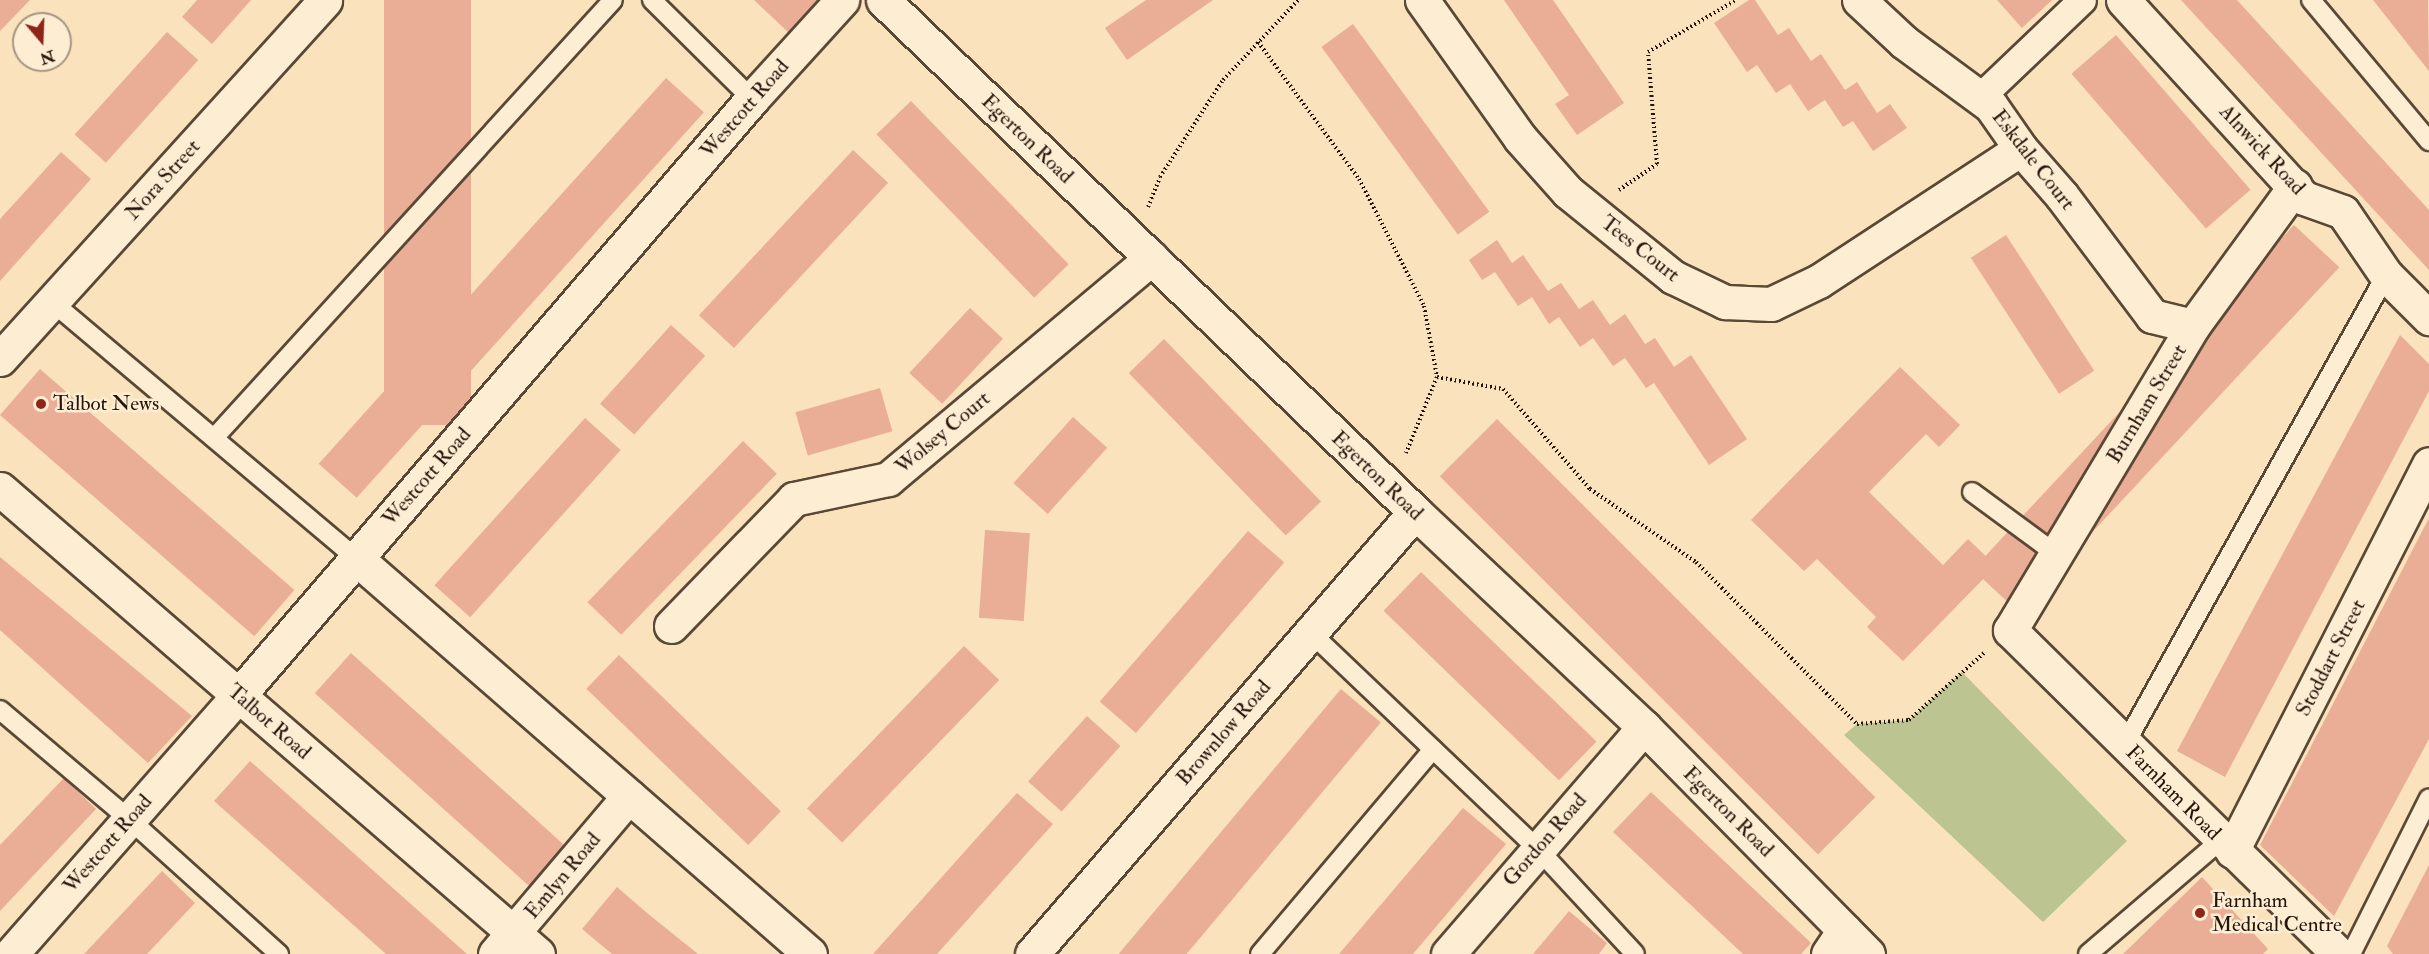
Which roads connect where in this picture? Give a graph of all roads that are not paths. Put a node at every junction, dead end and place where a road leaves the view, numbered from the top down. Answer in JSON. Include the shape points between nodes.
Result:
{"nodes":[{"id":1,"x":325,"y":0,"type":"edge"},
{"id":2,"x":613,"y":0,"type":"edge"},
{"id":3,"x":652,"y":0,"type":"edge"},
{"id":4,"x":842,"y":0,"type":"edge"},
{"id":5,"x":883,"y":0,"type":"edge"},
{"id":6,"x":1422,"y":0,"type":"edge"},
{"id":7,"x":1859,"y":0,"type":"edge"},
{"id":8,"x":2082,"y":0,"type":"edge"},
{"id":9,"x":2123,"y":0,"type":"edge"},
{"id":10,"x":2311,"y":0,"type":"edge"},
{"id":11,"x":1979,"y":98,"type":"junction"},
{"id":12,"x":752,"y":99,"type":"junction"},
{"id":13,"x":2429,"y":141,"type":"edge"},
{"id":14,"x":2021,"y":149,"type":"junction"},
{"id":15,"x":2295,"y":186,"type":"junction"},
{"id":16,"x":1142,"y":249,"type":"junction"},
{"id":17,"x":2386,"y":275,"type":"junction"},
{"id":18,"x":52,"y":303,"type":"junction"},
{"id":19,"x":2429,"y":318,"type":"edge"},
{"id":20,"x":2193,"y":326,"type":"junction"},
{"id":21,"x":0,"y":359,"type":"edge"},
{"id":22,"x":214,"y":438,"type":"junction"},
{"id":23,"x":2429,"y":464,"type":"edge"},
{"id":24,"x":0,"y":489,"type":"edge"},
{"id":25,"x":1972,"y":492,"type":"dead end"},
{"id":26,"x":1415,"y":512,"type":"junction"},
{"id":27,"x":2056,"y":554,"type":"junction"},
{"id":28,"x":357,"y":559,"type":"junction"},
{"id":29,"x":671,"y":626,"type":"dead end"},
{"id":30,"x":2010,"y":630,"type":"joint"},
{"id":31,"x":1311,"y":633,"type":"junction"},
{"id":32,"x":238,"y":696,"type":"junction"},
{"id":33,"x":0,"y":710,"type":"edge"},
{"id":34,"x":1644,"y":727,"type":"junction"},
{"id":35,"x":2125,"y":744,"type":"junction"},
{"id":36,"x":1433,"y":749,"type":"junction"},
{"id":37,"x":629,"y":796,"type":"junction"},
{"id":38,"x":2429,"y":798,"type":"edge"},
{"id":39,"x":129,"y":819,"type":"junction"},
{"id":40,"x":2226,"y":846,"type":"junction"},
{"id":41,"x":1537,"y":848,"type":"junction"},
{"id":42,"x":1836,"y":942,"type":"edge"},
{"id":43,"x":516,"y":947,"type":"edge"},
{"id":44,"x":267,"y":950,"type":"edge"},
{"id":45,"x":11,"y":954,"type":"edge"},
{"id":46,"x":810,"y":954,"type":"edge"},
{"id":47,"x":1032,"y":954,"type":"edge"},
{"id":48,"x":1260,"y":954,"type":"edge"},
{"id":49,"x":1448,"y":954,"type":"edge"},
{"id":50,"x":1635,"y":954,"type":"edge"},
{"id":51,"x":1868,"y":954,"type":"edge"},
{"id":52,"x":2088,"y":954,"type":"edge"},
{"id":53,"x":2338,"y":954,"type":"edge"},
{"id":54,"x":2351,"y":954,"type":"edge"}],
"edges":[{"from":1,"to":18,"type":"street","name":"Nora Street"},
{"from":2,"to":22,"type":"lane"},
{"from":3,"to":12,"type":"lane"},
{"from":4,"to":12,"type":"street","name":"Westcott Road"},
{"from":5,"to":16,"type":"street","name":"Egerton Road"},
{"from":6,"to":14,"type":"street","name":"Tees Court","via":[[1520,138],[1568,192],[1672,277],[1725,302],[1771,304],[1819,281]]},
{"from":7,"to":11,"type":"street","name":"Eskdale Court","via":[[1904,42]]},
{"from":8,"to":11,"type":"street"},
{"from":9,"to":15,"type":"street","name":"Alnwick Road"},
{"from":10,"to":13,"type":"lane"},
{"from":11,"to":14,"type":"street","name":"Eskdale Court","via":[[1991,106]]},
{"from":12,"to":28,"type":"street","name":"Westcott Road"},
{"from":14,"to":20,"type":"street","name":"Eskdale Court","via":[[2062,196],[2152,316]]},
{"from":15,"to":17,"type":"street","name":"Alnwick Road","via":[[2304,198],[2343,212]]},
{"from":15,"to":20,"type":"street","name":"Burnham Street"},
{"from":16,"to":26,"type":"street","name":"Egerton Road"},
{"from":16,"to":29,"type":"street","name":"Wolsey Court","via":[[888,479],[794,499]]},
{"from":17,"to":19,"type":"street","name":"Alnwick Road"},
{"from":17,"to":35,"type":"lane"},
{"from":18,"to":21,"type":"street","name":"Nora Street"},
{"from":18,"to":22,"type":"lane"},
{"from":20,"to":27,"type":"street","name":"Burnham Street"},
{"from":22,"to":28,"type":"lane"},
{"from":23,"to":40,"type":"street","name":"Stoddart Street"},
{"from":24,"to":32,"type":"street","name":"Talbot Road"},
{"from":25,"to":27,"type":"lane"},
{"from":26,"to":31,"type":"street","name":"Brownlow Road"},
{"from":26,"to":34,"type":"street","name":"Egerton Road"},
{"from":27,"to":30,"type":"street","name":"Burnham Street"},
{"from":28,"to":32,"type":"street","name":"Westcott Road"},
{"from":28,"to":37,"type":"street"},
{"from":30,"to":35,"type":"street","name":"Farnham Road"},
{"from":31,"to":36,"type":"lane"},
{"from":31,"to":47,"type":"street","name":"Brownlow Road"},
{"from":32,"to":39,"type":"street","name":"Westcott Road"},
{"from":32,"to":43,"type":"street","name":"Talbot Road"},
{"from":33,"to":39,"type":"lane"},
{"from":34,"to":41,"type":"street","name":"Gordon Road"},
{"from":34,"to":42,"type":"street","name":"Egerton Road"},
{"from":35,"to":40,"type":"street","name":"Farnham Road"},
{"from":36,"to":41,"type":"lane"},
{"from":36,"to":48,"type":"lane"},
{"from":37,"to":43,"type":"street","name":"Emlyn Road"},
{"from":37,"to":46,"type":"street"},
{"from":38,"to":54,"type":"lane"},
{"from":39,"to":44,"type":"lane"},
{"from":39,"to":45,"type":"street","name":"Westcott Road"},
{"from":40,"to":52,"type":"lane"},
{"from":40,"to":53,"type":"street","name":"Farnham Road"},
{"from":41,"to":49,"type":"street","name":"Gordon Road"},
{"from":41,"to":50,"type":"lane"},
{"from":42,"to":51,"type":"street","name":"Egerton Road"}]}
